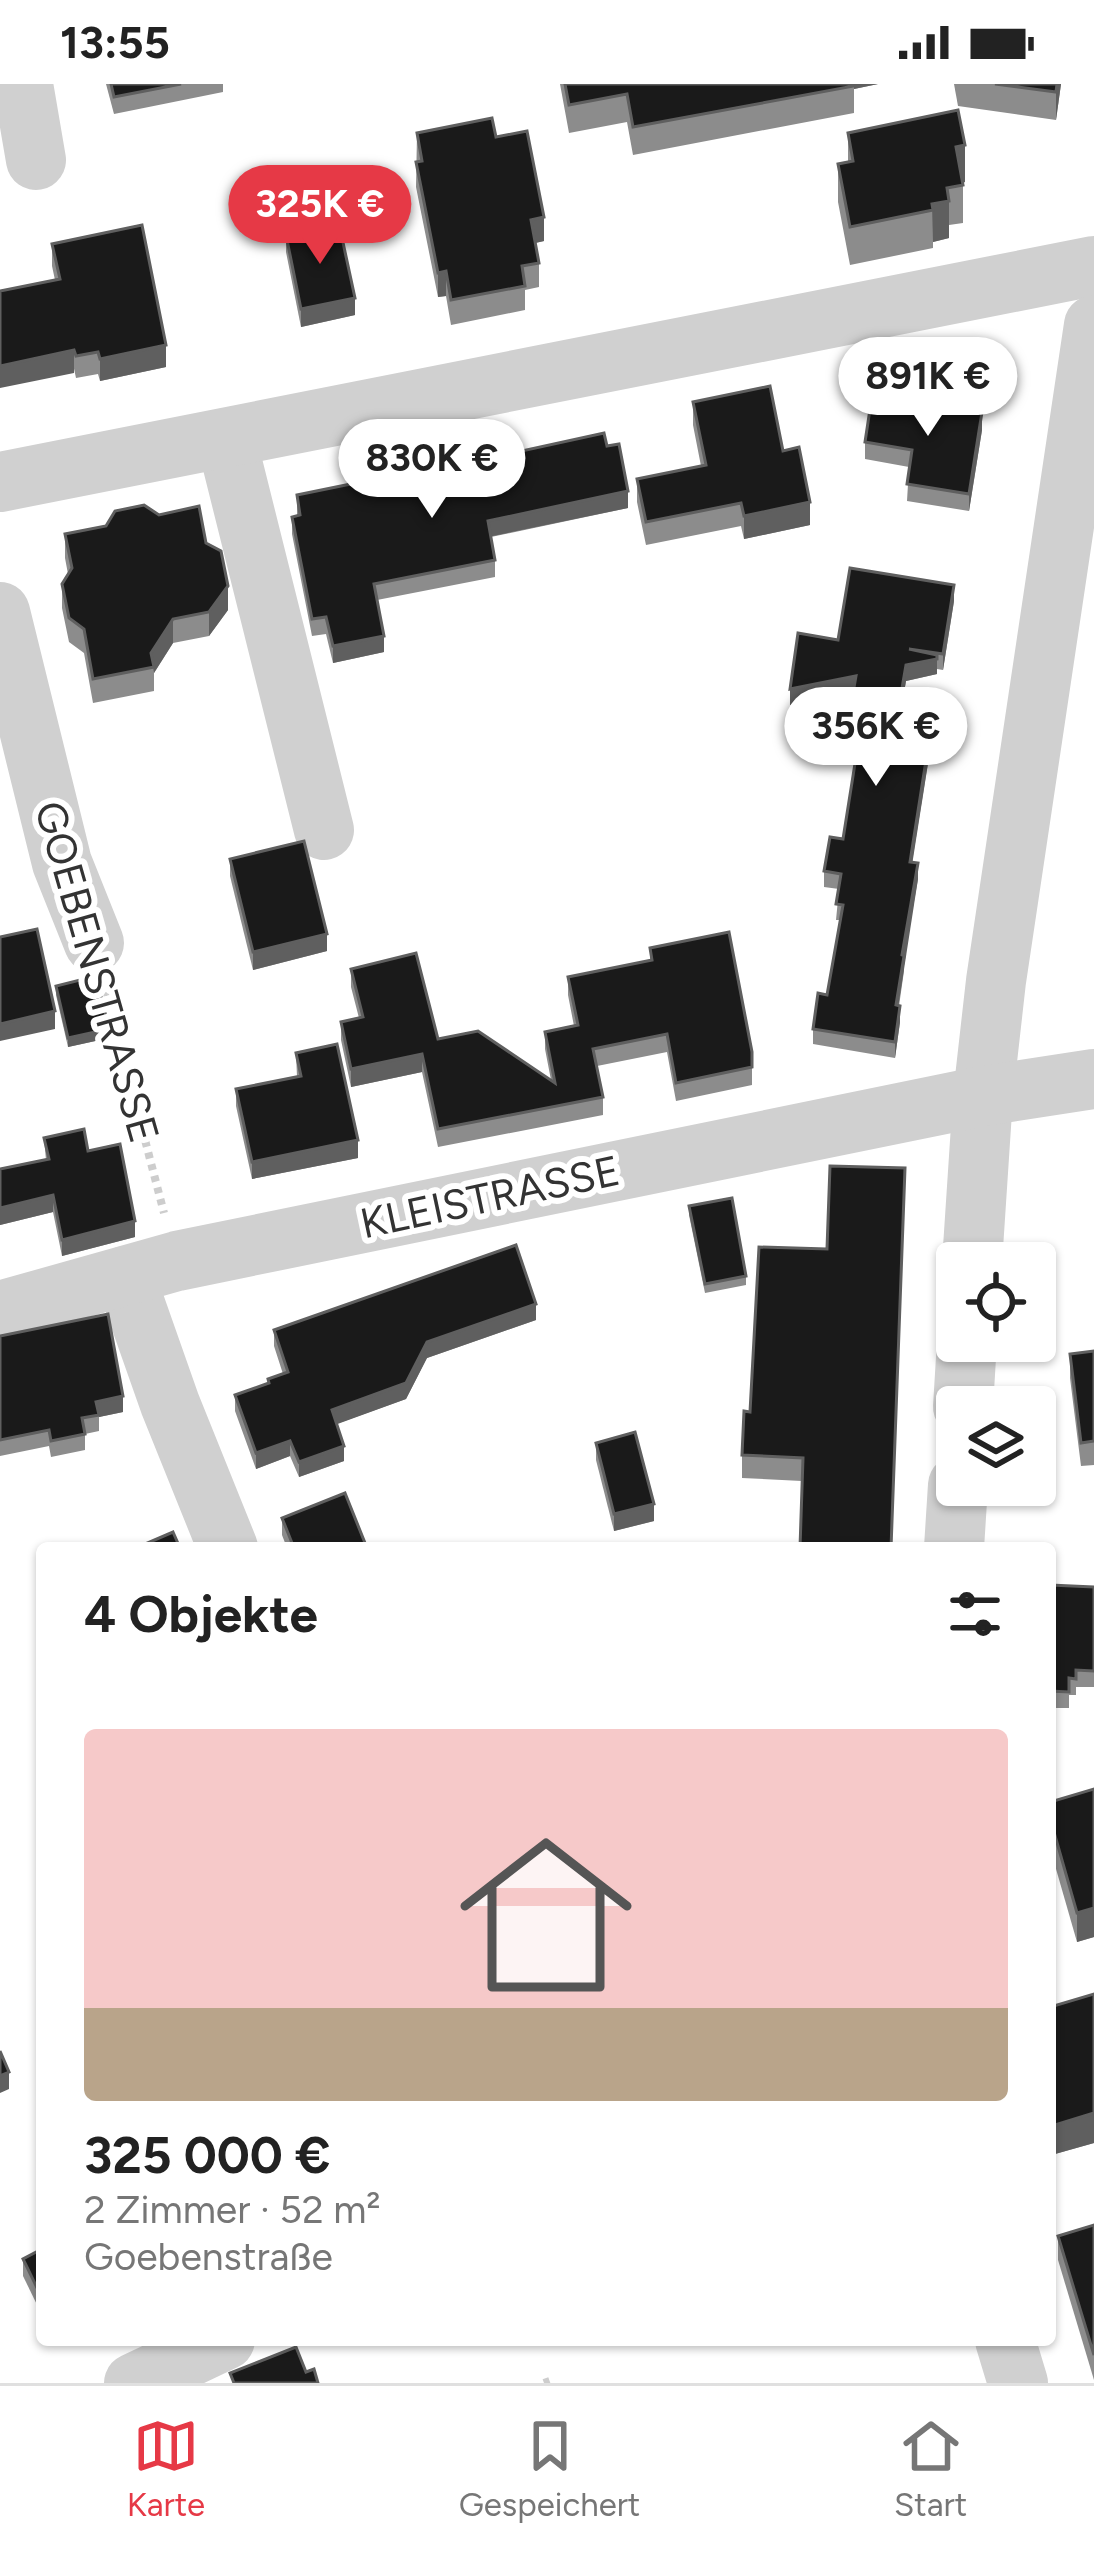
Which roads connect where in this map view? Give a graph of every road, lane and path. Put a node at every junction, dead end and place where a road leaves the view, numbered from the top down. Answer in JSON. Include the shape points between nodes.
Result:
{"nodes":[{"id":1,"x":23,"y":84,"type":"edge"},
{"id":2,"x":36,"y":160,"type":"dead end"},
{"id":3,"x":1094,"y":266,"type":"edge"},
{"id":4,"x":1094,"y":330,"type":"edge"},
{"id":5,"x":226,"y":438,"type":"junction"},
{"id":6,"x":0,"y":482,"type":"edge"},
{"id":7,"x":0,"y":612,"type":"edge"},
{"id":8,"x":324,"y":830,"type":"dead end"},
{"id":9,"x":94,"y":943,"type":"joint"},
{"id":10,"x":1094,"y":1078,"type":"edge"},
{"id":11,"x":983,"y":1096,"type":"junction"},
{"id":12,"x":973,"y":1242,"type":"edge"},
{"id":13,"x":151,"y":1269,"type":"junction"},
{"id":14,"x":0,"y":1311,"type":"edge"},
{"id":15,"x":956,"y":1506,"type":"edge"},
{"id":16,"x":226,"y":1542,"type":"edge"},
{"id":17,"x":953,"y":1542,"type":"edge"},
{"id":18,"x":212,"y":2346,"type":"edge"},
{"id":19,"x":1007,"y":2346,"type":"edge"},
{"id":20,"x":555,"y":2378,"type":"dead end"},
{"id":21,"x":134,"y":2383,"type":"edge"},
{"id":22,"x":544,"y":2383,"type":"edge"},
{"id":23,"x":1018,"y":2383,"type":"edge"}],
"edges":[{"from":1,"to":2,"type":"street"},
{"from":3,"to":5,"type":"street"},
{"from":4,"to":11,"type":"street"},
{"from":5,"to":6,"type":"street"},
{"from":5,"to":8,"type":"street"},
{"from":7,"to":9,"type":"street","name":"GOEBENSTRASSE","via":[[62,863]]},
{"from":9,"to":13,"type":"path","name":"GOEBENSTRASSE"},
{"from":10,"to":11,"type":"street","name":"KLEISTRASSE"},
{"from":11,"to":12,"type":"street"},
{"from":11,"to":13,"type":"street","name":"KLEISTRASSE"},
{"from":13,"to":14,"type":"street","name":"KLEISTRASSE"},
{"from":13,"to":16,"type":"street","via":[[170,1404]]},
{"from":15,"to":17,"type":"street"},
{"from":18,"to":21,"type":"street"},
{"from":19,"to":23,"type":"street"},
{"from":20,"to":22,"type":"path"}]}
